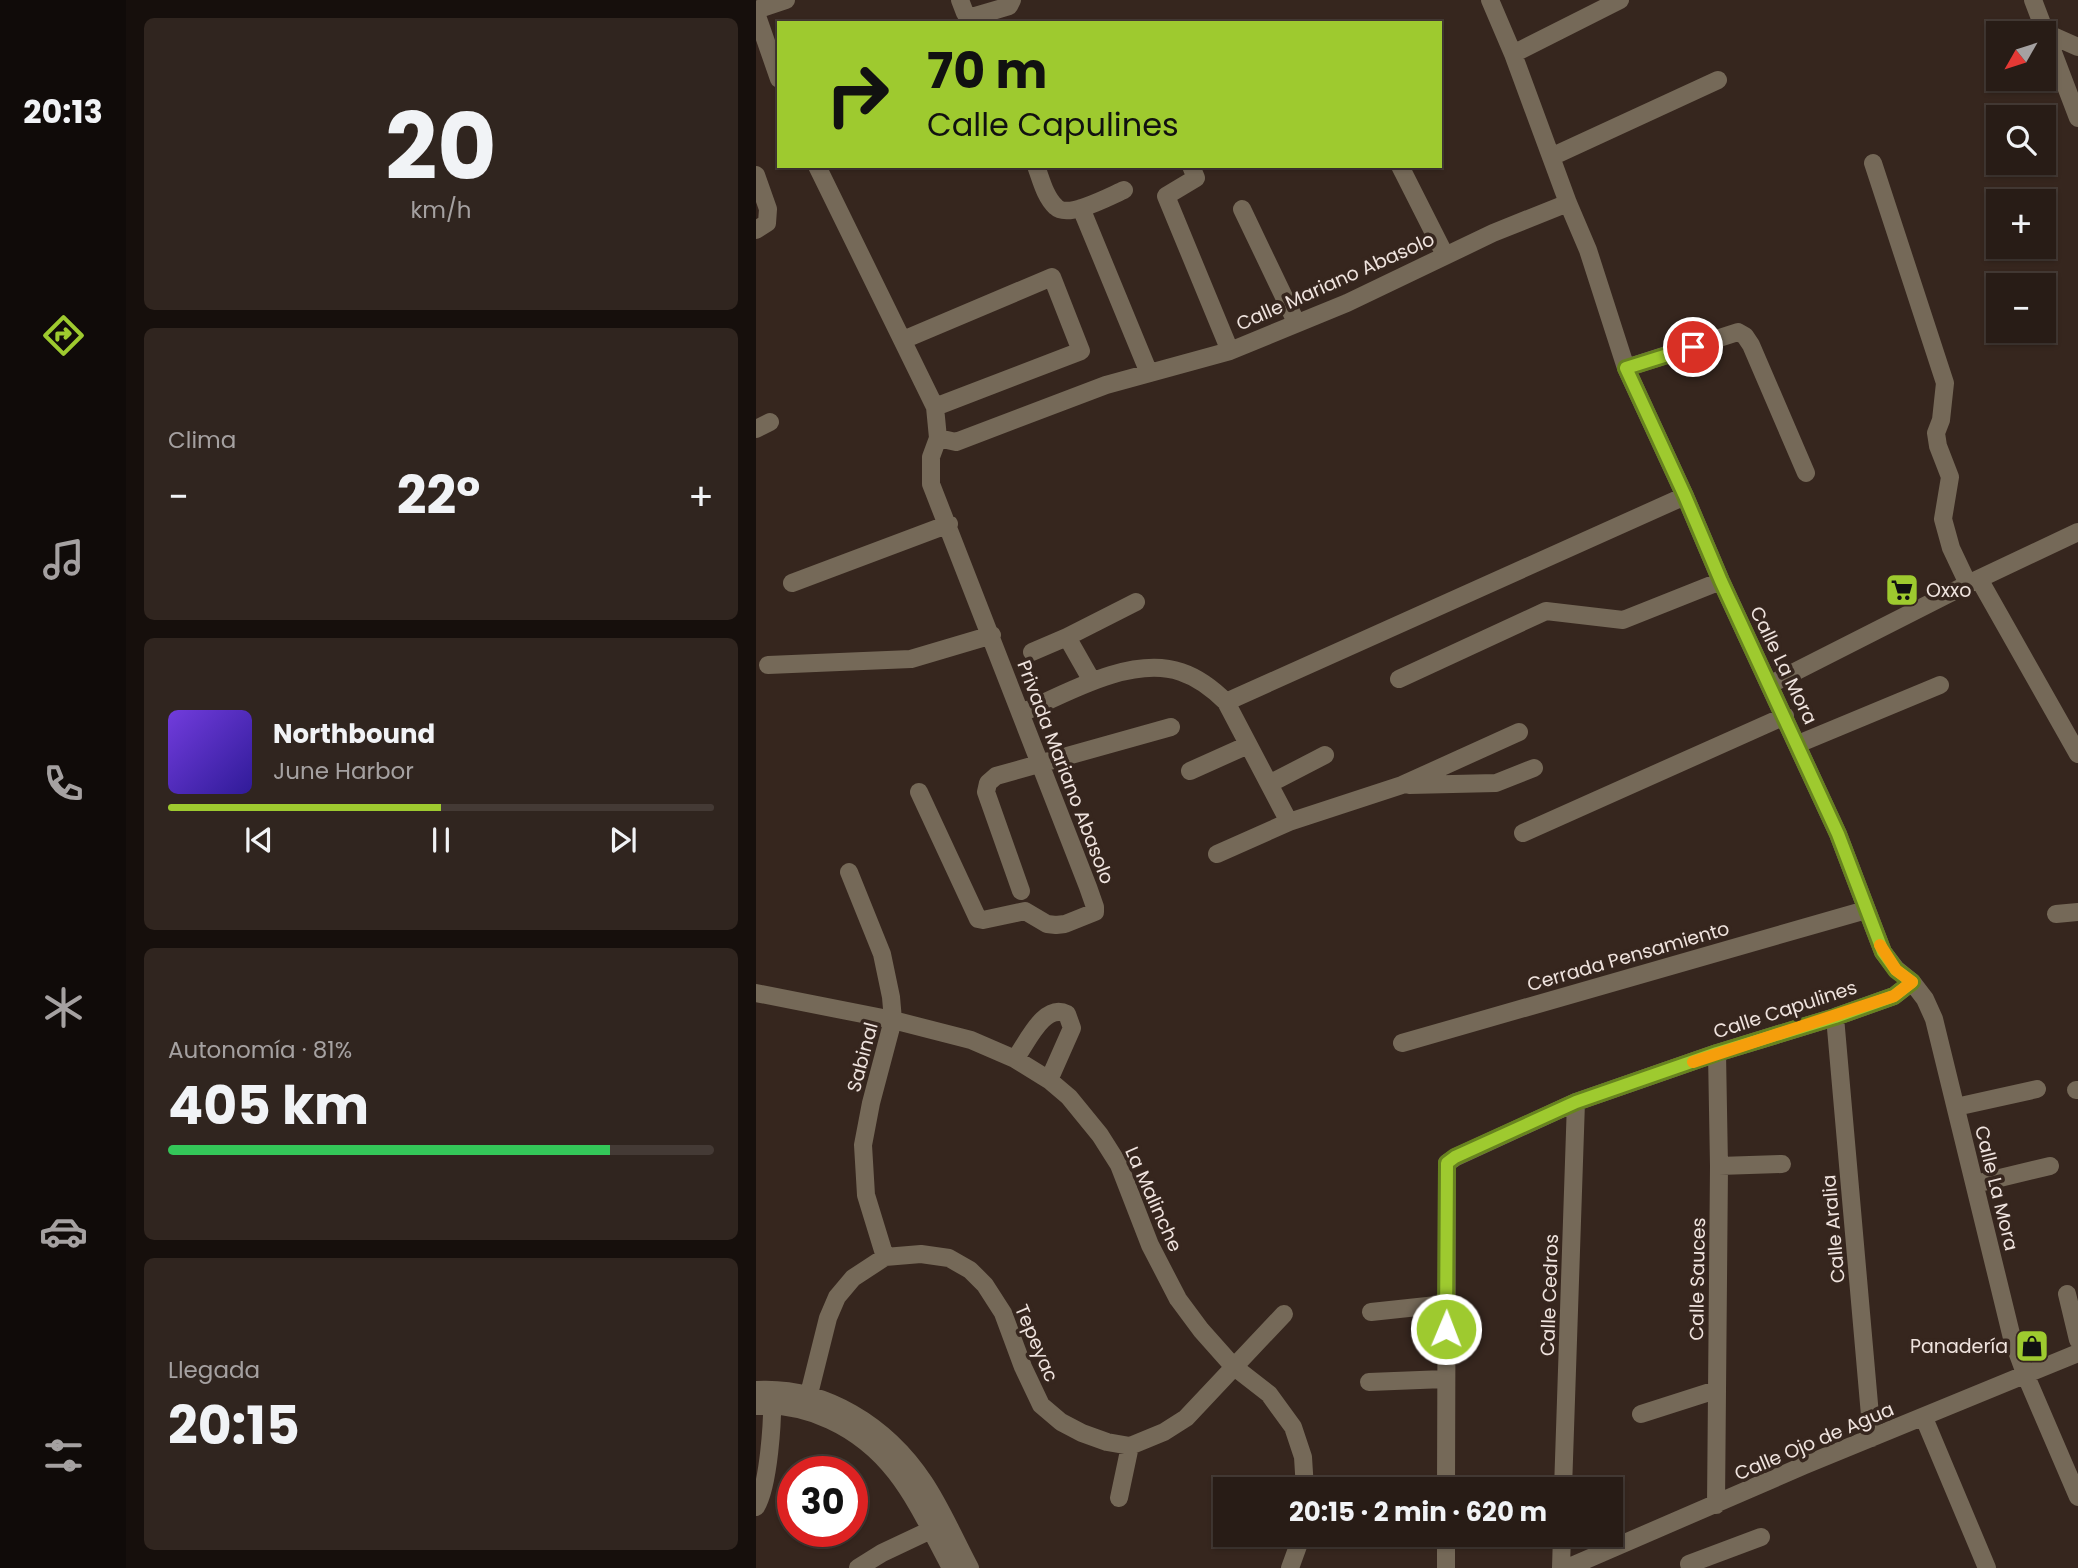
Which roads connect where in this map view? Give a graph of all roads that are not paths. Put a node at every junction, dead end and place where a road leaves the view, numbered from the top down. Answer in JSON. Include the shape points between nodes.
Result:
{"nodes":[{"id":1,"x":786,"y":0,"type":"edge"},
{"id":2,"x":960,"y":0,"type":"edge"},
{"id":3,"x":1012,"y":0,"type":"edge"},
{"id":4,"x":1490,"y":0,"type":"edge"},
{"id":5,"x":1620,"y":0,"type":"edge"},
{"id":6,"x":2033,"y":0,"type":"edge"},
{"id":7,"x":756,"y":11,"type":"edge"},
{"id":8,"x":2040,"y":21,"type":"edge"},
{"id":9,"x":2056,"y":38,"type":"edge"},
{"id":10,"x":2078,"y":47,"type":"edge"},
{"id":11,"x":1514,"y":54,"type":"junction"},
{"id":12,"x":2056,"y":63,"type":"edge"},
{"id":13,"x":777,"y":73,"type":"edge"},
{"id":14,"x":1718,"y":80,"type":"dead end"},
{"id":15,"x":2078,"y":116,"type":"edge"},
{"id":16,"x":1551,"y":158,"type":"junction"},
{"id":17,"x":1872,"y":163,"type":"dead end"},
{"id":18,"x":818,"y":168,"type":"edge"},
{"id":19,"x":1037,"y":168,"type":"edge"},
{"id":20,"x":1192,"y":168,"type":"edge"},
{"id":21,"x":1401,"y":168,"type":"edge"},
{"id":22,"x":756,"y":175,"type":"edge"},
{"id":23,"x":1124,"y":190,"type":"dead end"},
{"id":24,"x":1568,"y":203,"type":"junction"},
{"id":25,"x":1081,"y":208,"type":"junction"},
{"id":26,"x":1242,"y":209,"type":"dead end"},
{"id":27,"x":756,"y":230,"type":"edge"},
{"id":28,"x":1445,"y":255,"type":"junction"},
{"id":29,"x":1296,"y":322,"type":"junction"},
{"id":30,"x":904,"y":340,"type":"junction"},
{"id":31,"x":1230,"y":351,"type":"junction"},
{"id":32,"x":1626,"y":368,"type":"junction"},
{"id":33,"x":1149,"y":373,"type":"junction"},
{"id":34,"x":935,"y":407,"type":"junction"},
{"id":35,"x":947,"y":440,"type":"junction"},
{"id":36,"x":1806,"y":473,"type":"dead end"},
{"id":37,"x":1685,"y":496,"type":"junction"},
{"id":38,"x":949,"y":524,"type":"junction"},
{"id":39,"x":2078,"y":532,"type":"edge"},
{"id":40,"x":1721,"y":581,"type":"junction"},
{"id":41,"x":1974,"y":581,"type":"junction"},
{"id":42,"x":792,"y":583,"type":"dead end"},
{"id":43,"x":1136,"y":602,"type":"dead end"},
{"id":44,"x":992,"y":635,"type":"junction"},
{"id":45,"x":1068,"y":637,"type":"junction"},
{"id":46,"x":1032,"y":652,"type":"dead end"},
{"id":47,"x":768,"y":665,"type":"dead end"},
{"id":48,"x":1399,"y":679,"type":"dead end"},
{"id":49,"x":1092,"y":681,"type":"junction"},
{"id":50,"x":1769,"y":685,"type":"junction"},
{"id":51,"x":1940,"y":685,"type":"dead end"},
{"id":52,"x":1226,"y":702,"type":"junction"},
{"id":53,"x":1021,"y":713,"type":"junction"},
{"id":54,"x":1785,"y":716,"type":"junction"},
{"id":55,"x":1171,"y":727,"type":"dead end"},
{"id":56,"x":1519,"y":732,"type":"dead end"},
{"id":57,"x":1798,"y":744,"type":"junction"},
{"id":58,"x":1248,"y":745,"type":"junction"},
{"id":59,"x":2078,"y":754,"type":"edge"},
{"id":60,"x":1325,"y":755,"type":"dead end"},
{"id":61,"x":1041,"y":762,"type":"junction"},
{"id":62,"x":1534,"y":768,"type":"dead end"},
{"id":63,"x":1190,"y":771,"type":"dead end"},
{"id":64,"x":1269,"y":784,"type":"junction"},
{"id":65,"x":1402,"y":785,"type":"junction"},
{"id":66,"x":919,"y":792,"type":"dead end"},
{"id":67,"x":1289,"y":822,"type":"junction"},
{"id":68,"x":1523,"y":833,"type":"dead end"},
{"id":69,"x":1217,"y":854,"type":"dead end"},
{"id":70,"x":849,"y":872,"type":"dead end"},
{"id":71,"x":1021,"y":891,"type":"dead end"},
{"id":72,"x":1866,"y":910,"type":"junction"},
{"id":73,"x":2078,"y":912,"type":"edge"},
{"id":74,"x":2056,"y":914,"type":"dead end"},
{"id":75,"x":1912,"y":982,"type":"junction"},
{"id":76,"x":756,"y":993,"type":"edge"},
{"id":77,"x":1835,"y":1017,"type":"junction"},
{"id":78,"x":893,"y":1020,"type":"junction"},
{"id":79,"x":1402,"y":1043,"type":"dead end"},
{"id":80,"x":1717,"y":1053,"type":"junction"},
{"id":81,"x":1015,"y":1059,"type":"junction"},
{"id":82,"x":1049,"y":1080,"type":"junction"},
{"id":83,"x":2037,"y":1089,"type":"dead end"},
{"id":84,"x":1576,"y":1102,"type":"junction"},
{"id":85,"x":1956,"y":1107,"type":"junction"},
{"id":86,"x":1782,"y":1164,"type":"dead end"},
{"id":87,"x":1719,"y":1166,"type":"junction"},
{"id":88,"x":2050,"y":1166,"type":"dead end"},
{"id":89,"x":1975,"y":1184,"type":"junction"},
{"id":90,"x":884,"y":1257,"type":"junction"},
{"id":91,"x":2067,"y":1294,"type":"dead end"},
{"id":92,"x":1446,"y":1304,"type":"junction"},
{"id":93,"x":1371,"y":1312,"type":"dead end"},
{"id":94,"x":1284,"y":1314,"type":"dead end"},
{"id":95,"x":2078,"y":1339,"type":"edge"},
{"id":96,"x":2078,"y":1353,"type":"edge"},
{"id":97,"x":1233,"y":1366,"type":"junction"},
{"id":98,"x":2025,"y":1376,"type":"junction"},
{"id":99,"x":1445,"y":1379,"type":"junction"},
{"id":100,"x":1369,"y":1382,"type":"dead end"},
{"id":101,"x":1716,"y":1390,"type":"junction"},
{"id":102,"x":764,"y":1398,"type":"edge"},
{"id":103,"x":807,"y":1402,"type":"junction"},
{"id":104,"x":1642,"y":1414,"type":"dead end"},
{"id":105,"x":1924,"y":1418,"type":"junction"},
{"id":106,"x":1872,"y":1438,"type":"junction"},
{"id":107,"x":1130,"y":1446,"type":"junction"},
{"id":108,"x":1305,"y":1477,"type":"edge"},
{"id":109,"x":1446,"y":1477,"type":"edge"},
{"id":110,"x":1563,"y":1477,"type":"edge"},
{"id":111,"x":2078,"y":1497,"type":"edge"},
{"id":112,"x":1119,"y":1498,"type":"dead end"},
{"id":113,"x":1716,"y":1505,"type":"junction"},
{"id":114,"x":756,"y":1507,"type":"edge"},
{"id":115,"x":938,"y":1526,"type":"junction"},
{"id":116,"x":1761,"y":1538,"type":"dead end"},
{"id":117,"x":1298,"y":1547,"type":"edge"},
{"id":118,"x":1446,"y":1547,"type":"edge"},
{"id":119,"x":1562,"y":1547,"type":"edge"},
{"id":120,"x":1724,"y":1560,"type":"edge"},
{"id":121,"x":1689,"y":1563,"type":"dead end"},
{"id":122,"x":858,"y":1568,"type":"edge"},
{"id":123,"x":951,"y":1568,"type":"edge"},
{"id":124,"x":970,"y":1568,"type":"edge"},
{"id":125,"x":1290,"y":1568,"type":"edge"},
{"id":126,"x":1446,"y":1568,"type":"edge"},
{"id":127,"x":1561,"y":1568,"type":"edge"},
{"id":128,"x":1567,"y":1568,"type":"edge"},
{"id":129,"x":1987,"y":1568,"type":"edge"}],
"edges":[{"from":1,"to":7,"type":"street"},
{"from":2,"to":3,"type":"street","via":[[972,17],[1009,6]]},
{"from":4,"to":11,"type":"street","name":"Calle La Mora"},
{"from":5,"to":11,"type":"street"},
{"from":6,"to":8,"type":"street"},
{"from":7,"to":13,"type":"street"},
{"from":9,"to":10,"type":"street"},
{"from":11,"to":16,"type":"street","name":"Calle La Mora"},
{"from":12,"to":15,"type":"street"},
{"from":14,"to":16,"type":"street"},
{"from":16,"to":24,"type":"street","name":"Calle La Mora"},
{"from":17,"to":41,"type":"street","via":[[1945,383],[1936,433],[1950,477],[1943,519],[1951,548]]},
{"from":18,"to":30,"type":"street","name":"Privada Mariano Abasolo"},
{"from":19,"to":25,"type":"street","via":[[1056,208]]},
{"from":20,"to":31,"type":"street","via":[[1196,178],[1166,196]]},
{"from":21,"to":28,"type":"street"},
{"from":22,"to":27,"type":"street","via":[[768,209],[767,223]]},
{"from":23,"to":25,"type":"street"},
{"from":24,"to":28,"type":"street","name":"Calle Mariano Abasolo"},
{"from":24,"to":32,"type":"street","name":"Calle La Mora"},
{"from":25,"to":33,"type":"street"},
{"from":26,"to":29,"type":"street"},
{"from":28,"to":29,"type":"street","name":"Calle Mariano Abasolo","via":[[1347,303]]},
{"from":29,"to":31,"type":"street","name":"Calle Mariano Abasolo"},
{"from":30,"to":34,"type":"street","name":"Privada Mariano Abasolo"},
{"from":30,"to":34,"type":"street","via":[[1052,276],[1081,351]]},
{"from":31,"to":33,"type":"street","name":"Calle Mariano Abasolo"},
{"from":32,"to":36,"type":"street","via":[[1738,332],[1745,336]]},
{"from":32,"to":37,"type":"street","name":"Calle La Mora"},
{"from":33,"to":35,"type":"street","name":"Calle Mariano Abasolo"},
{"from":34,"to":35,"type":"street","name":"Privada Mariano Abasolo"},
{"from":35,"to":38,"type":"street","name":"Privada Mariano Abasolo","via":[[931,457],[931,484]]},
{"from":37,"to":40,"type":"street","name":"Calle La Mora"},
{"from":37,"to":52,"type":"street"},
{"from":38,"to":42,"type":"street"},
{"from":38,"to":44,"type":"street","name":"Privada Mariano Abasolo"},
{"from":39,"to":41,"type":"street"},
{"from":40,"to":48,"type":"street","via":[[1623,620],[1546,611]]},
{"from":40,"to":50,"type":"street","name":"Calle La Mora"},
{"from":41,"to":50,"type":"street"},
{"from":41,"to":59,"type":"street"},
{"from":43,"to":45,"type":"street"},
{"from":44,"to":47,"type":"street","via":[[911,659]]},
{"from":44,"to":53,"type":"street","name":"Privada Mariano Abasolo"},
{"from":45,"to":46,"type":"street"},
{"from":45,"to":49,"type":"street"},
{"from":49,"to":52,"type":"street","via":[[1147,667],[1181,671],[1209,685]]},
{"from":49,"to":53,"type":"street"},
{"from":50,"to":54,"type":"street","name":"Calle La Mora"},
{"from":51,"to":57,"type":"street"},
{"from":52,"to":58,"type":"street"},
{"from":53,"to":61,"type":"street","name":"Privada Mariano Abasolo"},
{"from":54,"to":57,"type":"street","name":"Calle La Mora"},
{"from":54,"to":68,"type":"street"},
{"from":55,"to":61,"type":"street"},
{"from":56,"to":65,"type":"street"},
{"from":57,"to":72,"type":"street","name":"Calle La Mora"},
{"from":58,"to":63,"type":"street"},
{"from":58,"to":64,"type":"street"},
{"from":60,"to":64,"type":"street"},
{"from":61,"to":66,"type":"street","name":"Privada Mariano Abasolo","via":[[1096,907],[1095,912],[1065,925],[1047,924],[1024,911],[978,919]]},
{"from":61,"to":71,"type":"street","via":[[996,776],[986,792]]},
{"from":62,"to":65,"type":"street","via":[[1496,783]]},
{"from":64,"to":67,"type":"street"},
{"from":65,"to":67,"type":"street"},
{"from":67,"to":69,"type":"street"},
{"from":70,"to":78,"type":"street","name":"Sabinal","via":[[882,954]]},
{"from":72,"to":75,"type":"street","name":"Calle La Mora","via":[[1883,952]]},
{"from":72,"to":79,"type":"street","name":"Cerrada Pensamiento"},
{"from":73,"to":74,"type":"street"},
{"from":75,"to":77,"type":"street","name":"Calle Capulines","via":[[1894,996]]},
{"from":75,"to":85,"type":"street","name":"Calle La Mora","via":[[1934,1019]]},
{"from":76,"to":78,"type":"street","name":"La Malinche"},
{"from":77,"to":80,"type":"street","name":"Calle Capulines"},
{"from":77,"to":106,"type":"street","name":"Calle Aralia"},
{"from":78,"to":81,"type":"street","name":"La Malinche","via":[[971,1041]]},
{"from":78,"to":90,"type":"street","name":"Sabinal","via":[[863,1145],[866,1195]]},
{"from":80,"to":84,"type":"street","name":"Calle Capulines"},
{"from":80,"to":87,"type":"street","name":"Calle Sauces"},
{"from":81,"to":82,"type":"street","name":"La Malinche"},
{"from":81,"to":82,"type":"street","via":[[1047,1015],[1067,1014],[1072,1028]]},
{"from":82,"to":97,"type":"street","name":"La Malinche","via":[[1100,1135],[1119,1165],[1150,1245],[1178,1299]]},
{"from":83,"to":85,"type":"street"},
{"from":84,"to":92,"type":"street","name":"Calle Capulines","via":[[1447,1163]]},
{"from":84,"to":110,"type":"street","name":"Calle Cedros"},
{"from":85,"to":89,"type":"street","name":"Calle La Mora"},
{"from":86,"to":87,"type":"street"},
{"from":87,"to":101,"type":"street","name":"Calle Sauces"},
{"from":88,"to":89,"type":"street"},
{"from":89,"to":98,"type":"street","name":"Calle La Mora"},
{"from":90,"to":103,"type":"street","name":"Tepeyac","via":[[853,1278],[837,1297]]},
{"from":90,"to":107,"type":"street","name":"Tepeyac","via":[[921,1254],[949,1258],[970,1270],[1003,1313],[1041,1405],[1082,1433]]},
{"from":91,"to":95,"type":"street"},
{"from":92,"to":93,"type":"street"},
{"from":92,"to":99,"type":"street"},
{"from":94,"to":97,"type":"street"},
{"from":96,"to":98,"type":"street","name":"Calle Ojo de Agua"},
{"from":97,"to":107,"type":"street","via":[[1186,1418]]},
{"from":97,"to":108,"type":"street","name":"La Malinche","via":[[1269,1394],[1293,1427]]},
{"from":98,"to":105,"type":"street","name":"Calle Ojo de Agua"},
{"from":98,"to":111,"type":"street","name":"Calle La Mora"},
{"from":99,"to":100,"type":"street"},
{"from":99,"to":109,"type":"street"},
{"from":101,"to":104,"type":"street"},
{"from":101,"to":113,"type":"street","name":"Calle Sauces"},
{"from":102,"to":103,"type":"street"},
{"from":102,"to":114,"type":"street","via":[[766,1469]]},
{"from":103,"to":115,"type":"street","via":[[850,1411],[887,1437],[925,1483]]},
{"from":105,"to":106,"type":"street","name":"Calle Ojo de Agua"},
{"from":105,"to":129,"type":"street"},
{"from":106,"to":113,"type":"street","name":"Calle Ojo de Agua"},
{"from":107,"to":112,"type":"street"},
{"from":113,"to":128,"type":"street","name":"Calle Ojo de Agua"},
{"from":115,"to":122,"type":"street"},
{"from":115,"to":123,"type":"street"},
{"from":115,"to":124,"type":"street"},
{"from":116,"to":120,"type":"street"},
{"from":117,"to":125,"type":"street"},
{"from":118,"to":126,"type":"street"},
{"from":119,"to":127,"type":"street"},
{"from":120,"to":121,"type":"street"}]}
